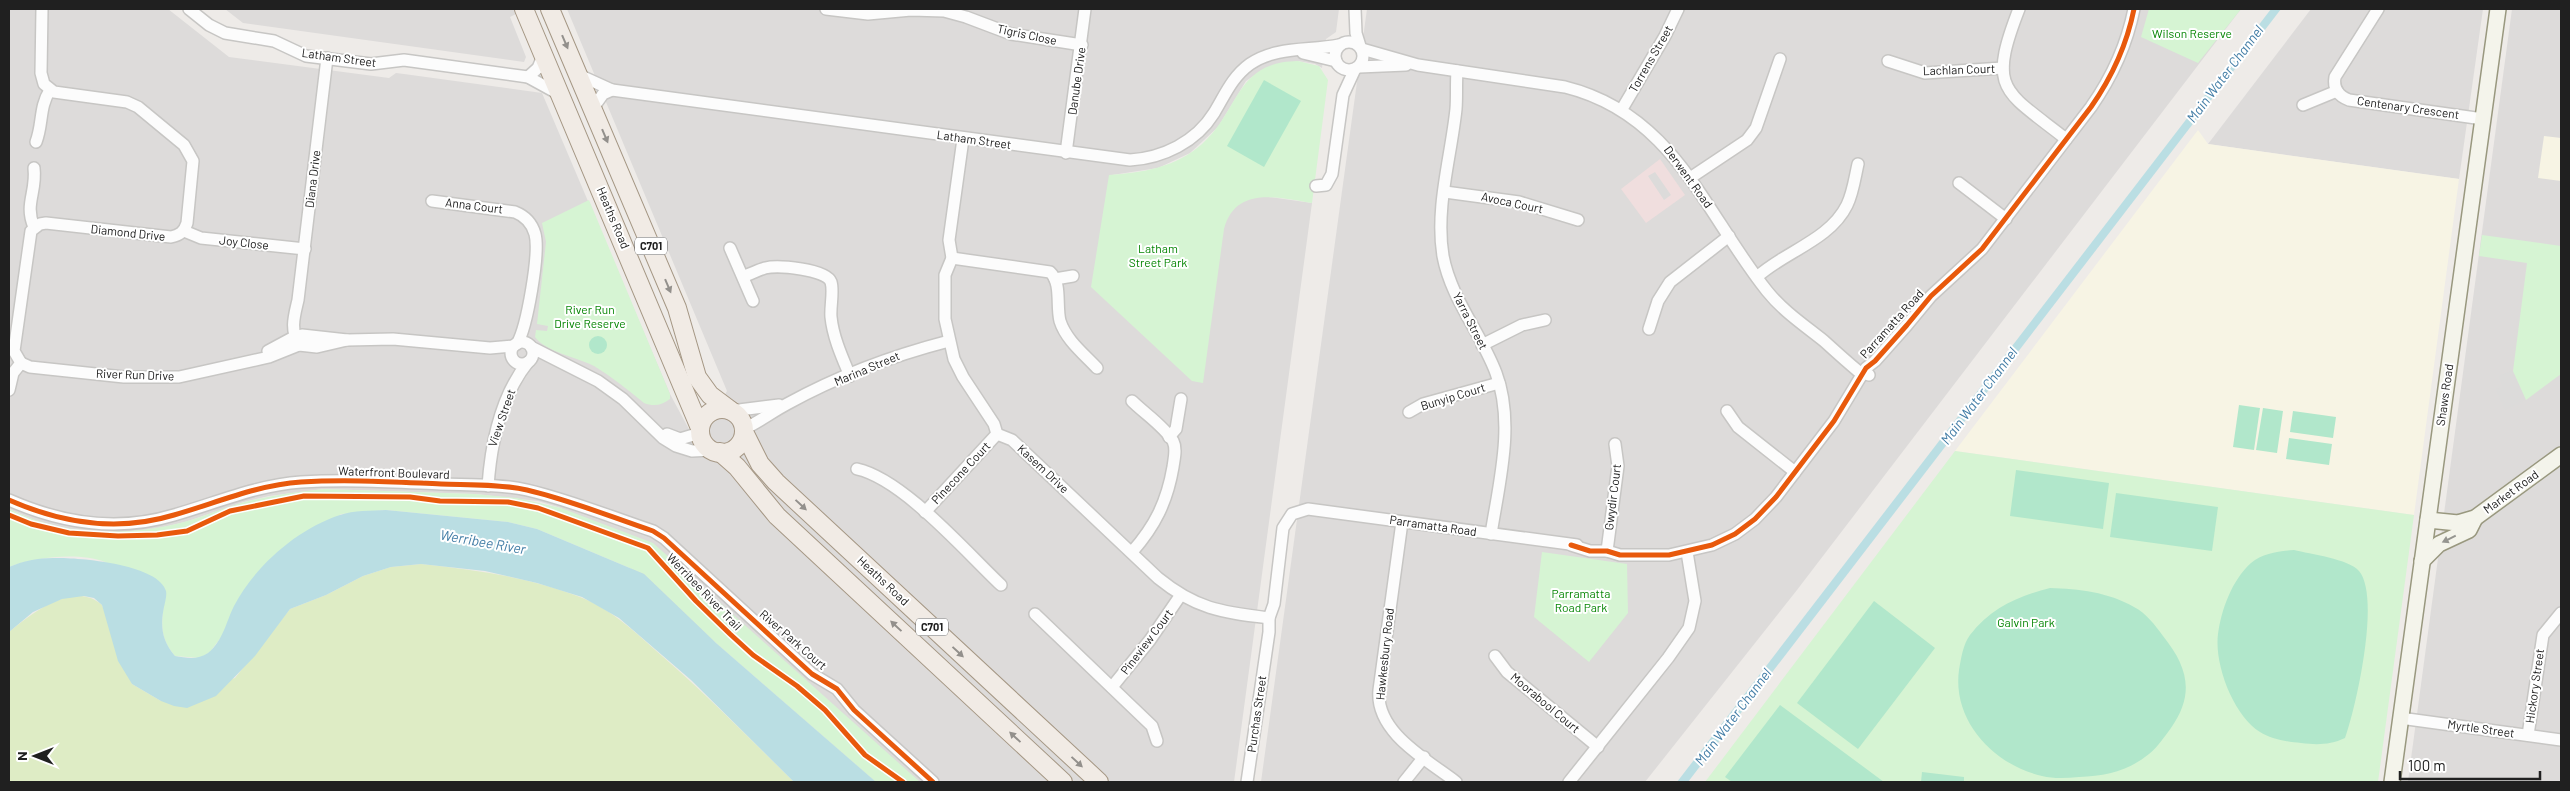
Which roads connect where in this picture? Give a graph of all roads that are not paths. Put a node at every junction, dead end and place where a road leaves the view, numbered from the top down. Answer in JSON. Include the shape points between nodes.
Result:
{"nodes":[{"id":1,"x":42,"y":9,"type":"edge"},
{"id":2,"x":49,"y":9,"type":"edge"},
{"id":3,"x":189,"y":9,"type":"edge"},
{"id":4,"x":524,"y":9,"type":"edge"},
{"id":5,"x":550,"y":9,"type":"edge"},
{"id":6,"x":826,"y":9,"type":"edge"},
{"id":7,"x":1085,"y":9,"type":"edge"},
{"id":8,"x":1355,"y":9,"type":"edge"},
{"id":9,"x":1678,"y":9,"type":"edge"},
{"id":10,"x":2019,"y":9,"type":"edge"},
{"id":11,"x":2134,"y":9,"type":"edge"},
{"id":12,"x":2378,"y":9,"type":"edge"},
{"id":13,"x":2498,"y":9,"type":"edge"},
{"id":14,"x":1355,"y":23,"type":"junction"},
{"id":15,"x":1341,"y":44,"type":"junction"},
{"id":16,"x":1082,"y":45,"type":"junction"},
{"id":17,"x":1361,"y":47,"type":"junction"},
{"id":18,"x":1294,"y":50,"type":"junction"},
{"id":19,"x":544,"y":54,"type":"junction"},
{"id":20,"x":42,"y":55,"type":"junction"},
{"id":21,"x":327,"y":58,"type":"junction"},
{"id":22,"x":1780,"y":59,"type":"dead end"},
{"id":23,"x":1888,"y":60,"type":"dead end"},
{"id":24,"x":1337,"y":63,"type":"junction"},
{"id":25,"x":1418,"y":65,"type":"junction"},
{"id":26,"x":1357,"y":68,"type":"junction"},
{"id":27,"x":2003,"y":68,"type":"junction"},
{"id":28,"x":1461,"y":72,"type":"junction"},
{"id":29,"x":579,"y":75,"type":"junction"},
{"id":30,"x":528,"y":78,"type":"junction"},
{"id":31,"x":50,"y":90,"type":"junction"},
{"id":32,"x":612,"y":90,"type":"junction"},
{"id":33,"x":2336,"y":91,"type":"junction"},
{"id":34,"x":561,"y":95,"type":"junction"},
{"id":35,"x":1343,"y":95,"type":"junction"},
{"id":36,"x":2303,"y":105,"type":"dead end"},
{"id":37,"x":593,"y":108,"type":"junction"},
{"id":38,"x":1622,"y":109,"type":"junction"},
{"id":39,"x":2483,"y":118,"type":"junction"},
{"id":40,"x":964,"y":139,"type":"junction"},
{"id":41,"x":2066,"y":140,"type":"junction"},
{"id":42,"x":36,"y":142,"type":"dead end"},
{"id":43,"x":1066,"y":153,"type":"junction"},
{"id":44,"x":1858,"y":164,"type":"dead end"},
{"id":45,"x":34,"y":168,"type":"dead end"},
{"id":46,"x":1690,"y":178,"type":"junction"},
{"id":47,"x":1959,"y":183,"type":"dead end"},
{"id":48,"x":1316,"y":186,"type":"dead end"},
{"id":49,"x":1444,"y":192,"type":"junction"},
{"id":50,"x":432,"y":201,"type":"dead end"},
{"id":51,"x":2006,"y":219,"type":"junction"},
{"id":52,"x":1578,"y":220,"type":"dead end"},
{"id":53,"x":34,"y":227,"type":"junction"},
{"id":54,"x":184,"y":232,"type":"junction"},
{"id":55,"x":1729,"y":236,"type":"junction"},
{"id":56,"x":730,"y":248,"type":"dead end"},
{"id":57,"x":304,"y":249,"type":"junction"},
{"id":58,"x":952,"y":258,"type":"junction"},
{"id":59,"x":744,"y":276,"type":"junction"},
{"id":60,"x":1073,"y":276,"type":"dead end"},
{"id":61,"x":1757,"y":277,"type":"junction"},
{"id":62,"x":1055,"y":279,"type":"junction"},
{"id":63,"x":753,"y":301,"type":"dead end"},
{"id":64,"x":1545,"y":320,"type":"dead end"},
{"id":65,"x":526,"y":323,"type":"junction"},
{"id":66,"x":1649,"y":329,"type":"dead end"},
{"id":67,"x":297,"y":339,"type":"junction"},
{"id":68,"x":949,"y":341,"type":"junction"},
{"id":69,"x":515,"y":345,"type":"junction"},
{"id":70,"x":1482,"y":345,"type":"junction"},
{"id":71,"x":530,"y":346,"type":"junction"},
{"id":72,"x":490,"y":348,"type":"junction"},
{"id":73,"x":514,"y":360,"type":"junction"},
{"id":74,"x":529,"y":361,"type":"junction"},
{"id":75,"x":555,"y":361,"type":"junction"},
{"id":76,"x":21,"y":363,"type":"junction"},
{"id":77,"x":1097,"y":368,"type":"dead end"},
{"id":78,"x":1866,"y":372,"type":"junction"},
{"id":79,"x":850,"y":376,"type":"junction"},
{"id":80,"x":516,"y":379,"type":"junction"},
{"id":81,"x":1499,"y":383,"type":"junction"},
{"id":82,"x":9,"y":390,"type":"edge"},
{"id":83,"x":1182,"y":399,"type":"dead end"},
{"id":84,"x":1132,"y":401,"type":"dead end"},
{"id":85,"x":788,"y":403,"type":"junction"},
{"id":86,"x":730,"y":410,"type":"junction"},
{"id":87,"x":1727,"y":411,"type":"dead end"},
{"id":88,"x":1408,"y":412,"type":"dead end"},
{"id":89,"x":646,"y":421,"type":"junction"},
{"id":90,"x":700,"y":430,"type":"junction"},
{"id":91,"x":744,"y":431,"type":"junction"},
{"id":92,"x":998,"y":434,"type":"junction"},
{"id":93,"x":1169,"y":436,"type":"junction"},
{"id":94,"x":1615,"y":444,"type":"dead end"},
{"id":95,"x":716,"y":451,"type":"junction"},
{"id":96,"x":2561,"y":455,"type":"edge"},
{"id":97,"x":858,"y":469,"type":"dead end"},
{"id":98,"x":1795,"y":472,"type":"junction"},
{"id":99,"x":488,"y":486,"type":"junction"},
{"id":100,"x":9,"y":500,"type":"edge"},
{"id":101,"x":1296,"y":511,"type":"joint"},
{"id":102,"x":925,"y":512,"type":"junction"},
{"id":103,"x":2475,"y":518,"type":"junction"},
{"id":104,"x":2428,"y":520,"type":"junction"},
{"id":105,"x":1402,"y":522,"type":"junction"},
{"id":106,"x":660,"y":534,"type":"joint"},
{"id":107,"x":1491,"y":534,"type":"junction"},
{"id":108,"x":1607,"y":547,"type":"junction"},
{"id":109,"x":1132,"y":552,"type":"junction"},
{"id":110,"x":1687,"y":552,"type":"junction"},
{"id":111,"x":2422,"y":561,"type":"junction"},
{"id":112,"x":1001,"y":585,"type":"dead end"},
{"id":113,"x":1180,"y":596,"type":"junction"},
{"id":114,"x":2561,"y":613,"type":"edge"},
{"id":115,"x":1036,"y":614,"type":"dead end"},
{"id":116,"x":1266,"y":617,"type":"junction"},
{"id":117,"x":1495,"y":656,"type":"dead end"},
{"id":118,"x":1112,"y":687,"type":"junction"},
{"id":119,"x":2400,"y":718,"type":"junction"},
{"id":120,"x":2528,"y":735,"type":"junction"},
{"id":121,"x":1156,"y":740,"type":"dead end"},
{"id":122,"x":2561,"y":740,"type":"edge"},
{"id":123,"x":1598,"y":747,"type":"junction"},
{"id":124,"x":1424,"y":757,"type":"junction"},
{"id":125,"x":933,"y":782,"type":"edge"},
{"id":126,"x":1064,"y":782,"type":"edge"},
{"id":127,"x":1099,"y":782,"type":"edge"},
{"id":128,"x":1248,"y":782,"type":"edge"},
{"id":129,"x":1404,"y":782,"type":"edge"},
{"id":130,"x":1456,"y":782,"type":"edge"},
{"id":131,"x":1569,"y":782,"type":"edge"},
{"id":132,"x":2392,"y":782,"type":"edge"}],
"edges":[{"from":1,"to":20,"type":"street"},
{"from":2,"to":20,"type":"street"},
{"from":3,"to":21,"type":"street","name":"Latham Street","via":[[225,33],[274,41],[306,56]]},
{"from":4,"to":19,"type":"main road","name":"Heaths Road","number":"C701"},
{"from":5,"to":29,"type":"main road","name":"Heaths Road","number":"C701","one_way":true},
{"from":6,"to":16,"type":"street","name":"Tigris Close","via":[[868,14],[944,11],[1011,34]]},
{"from":7,"to":16,"type":"street","name":"Danube Drive"},
{"from":8,"to":14,"type":"street"},
{"from":9,"to":38,"type":"street","name":"Torrens Street"},
{"from":10,"to":27,"type":"street","via":[[2005,48]]},
{"from":11,"to":41,"type":"street","name":"Parramatta Road","via":[[2126,42],[2111,76]]},
{"from":12,"to":33,"type":"street","via":[[2336,74]]},
{"from":13,"to":39,"type":"street","name":"Shaws Road"},
{"from":14,"to":15,"type":"street"},
{"from":14,"to":17,"type":"street"},
{"from":15,"to":17,"type":"street","via":[[1352,41]]},
{"from":15,"to":18,"type":"street","name":"Latham Street"},
{"from":15,"to":24,"type":"street","via":[[1335,53]]},
{"from":16,"to":43,"type":"street","name":"Danube Drive"},
{"from":17,"to":25,"type":"street","name":"Derwent Road"},
{"from":17,"to":26,"type":"street","via":[[1363,58]]},
{"from":18,"to":24,"type":"street","name":"Latham Street"},
{"from":18,"to":43,"type":"street","name":"Latham Street","via":[[1263,57],[1243,70],[1233,80],[1206,125],[1173,150],[1155,157],[1130,160]]},
{"from":19,"to":30,"type":"street","via":[[538,68]]},
{"from":19,"to":34,"type":"main road","name":"Heaths Road","number":"C701"},
{"from":20,"to":31,"type":"street","via":[[44,84]]},
{"from":21,"to":30,"type":"street","name":"Latham Street","via":[[371,64],[404,60]]},
{"from":21,"to":57,"type":"street","name":"Diana Drive"},
{"from":22,"to":46,"type":"street","via":[[1756,128],[1747,140]]},
{"from":23,"to":27,"type":"street","name":"Lachlan Court","via":[[1924,73]]},
{"from":24,"to":26,"type":"street","via":[[1346,70]]},
{"from":24,"to":35,"type":"street"},
{"from":25,"to":26,"type":"street","name":"Derwent Road"},
{"from":25,"to":28,"type":"street","name":"Derwent Road"},
{"from":26,"to":35,"type":"street"},
{"from":27,"to":41,"type":"street","via":[[2008,87],[2017,101]]},
{"from":28,"to":38,"type":"street","name":"Derwent Road","via":[[1571,88]]},
{"from":28,"to":49,"type":"street","name":"Yarra Street"},
{"from":29,"to":32,"type":"street","name":"Latham Street"},
{"from":29,"to":37,"type":"main road","name":"Heaths Road","number":"C701"},
{"from":30,"to":34,"type":"street","name":"Latham Street"},
{"from":31,"to":42,"type":"street","via":[[42,102],[41,129]]},
{"from":31,"to":54,"type":"street","name":"Diamond Drive","via":[[127,102],[138,107],[184,145],[193,161]]},
{"from":32,"to":37,"type":"street","via":[[602,94]]},
{"from":32,"to":40,"type":"street","name":"Latham Street"},
{"from":33,"to":36,"type":"street"},
{"from":33,"to":39,"type":"street","name":"Centenary Crescent","via":[[2349,100]]},
{"from":34,"to":90,"type":"main road","name":"Heaths Road","number":"C701"},
{"from":35,"to":48,"type":"street","via":[[1332,174],[1326,185]]},
{"from":37,"to":86,"type":"main road","name":"Heaths Road","number":"C701","one_way":true,"via":[[677,308],[697,377],[710,395]]},
{"from":38,"to":46,"type":"street","name":"Derwent Road","via":[[1670,150]]},
{"from":39,"to":104,"type":"street","name":"Shaws Road"},
{"from":40,"to":43,"type":"street","name":"Latham Street"},
{"from":40,"to":58,"type":"street","via":[[950,240]]},
{"from":41,"to":51,"type":"street","name":"Parramatta Road"},
{"from":44,"to":61,"type":"street","via":[[1841,217]]},
{"from":45,"to":53,"type":"street","via":[[35,187],[28,206]]},
{"from":46,"to":55,"type":"street","name":"Derwent Road"},
{"from":47,"to":51,"type":"street"},
{"from":49,"to":52,"type":"street","name":"Avoca Court","via":[[1519,202]]},
{"from":49,"to":70,"type":"street","name":"Yarra Street","via":[[1441,233],[1446,267]]},
{"from":50,"to":65,"type":"street","name":"Anna Court","via":[[507,210],[528,220],[536,236],[536,248]]},
{"from":51,"to":78,"type":"street","name":"Parramatta Road","via":[[1982,249],[1931,296],[1880,367]]},
{"from":53,"to":54,"type":"street","name":"Diamond Drive","via":[[46,224],[171,237]]},
{"from":53,"to":76,"type":"street","via":[[28,236],[14,350]]},
{"from":54,"to":57,"type":"street","name":"Joy Close","via":[[201,238]]},
{"from":55,"to":61,"type":"street","name":"Derwent Road"},
{"from":55,"to":66,"type":"street","via":[[1670,282],[1658,302]]},
{"from":56,"to":59,"type":"street"},
{"from":57,"to":67,"type":"street","name":"Diana Drive"},
{"from":58,"to":62,"type":"street","via":[[1045,269]]},
{"from":58,"to":68,"type":"street","via":[[945,275],[944,297]]},
{"from":59,"to":63,"type":"street"},
{"from":59,"to":79,"type":"street","via":[[776,267],[818,272],[828,277],[832,285],[831,318],[835,336]]},
{"from":60,"to":62,"type":"street"},
{"from":61,"to":78,"type":"street","name":"Derwent Road","via":[[1779,304]]},
{"from":62,"to":77,"type":"street","via":[[1061,323],[1068,338]]},
{"from":64,"to":70,"type":"street","via":[[1522,325]]},
{"from":65,"to":69,"type":"street","name":"Anna Court"},
{"from":65,"to":71,"type":"street","name":"Anna Court"},
{"from":67,"to":72,"type":"street","name":"River Run Drive","via":[[317,347],[347,340],[394,339]]},
{"from":67,"to":76,"type":"street","name":"River Run Drive","via":[[269,357],[200,374],[157,378],[104,376],[30,367]]},
{"from":68,"to":79,"type":"street","name":"Marina Street","via":[[901,354]]},
{"from":68,"to":92,"type":"street","via":[[962,377]]},
{"from":69,"to":71,"type":"street","via":[[523,342]]},
{"from":69,"to":72,"type":"street","name":"River Run Drive"},
{"from":69,"to":73,"type":"street","via":[[511,352]]},
{"from":70,"to":81,"type":"street","name":"Yarra Street"},
{"from":71,"to":74,"type":"street","via":[[533,354]]},
{"from":71,"to":75,"type":"street"},
{"from":72,"to":73,"type":"street","name":"River Run Drive"},
{"from":73,"to":74,"type":"street","via":[[521,364]]},
{"from":73,"to":80,"type":"street","name":"View Street"},
{"from":74,"to":75,"type":"street"},
{"from":74,"to":80,"type":"street","name":"View Street"},
{"from":75,"to":89,"type":"street","via":[[598,381],[624,399]]},
{"from":76,"to":82,"type":"street","via":[[13,372]]},
{"from":78,"to":98,"type":"street","name":"Parramatta Road","via":[[1855,400],[1834,421]]},
{"from":79,"to":85,"type":"street","name":"Marina Street"},
{"from":80,"to":99,"type":"street","name":"View Street","via":[[494,433]]},
{"from":81,"to":88,"type":"street","name":"Bunyip Court","via":[[1423,404]]},
{"from":81,"to":107,"type":"street","name":"Yarra Street","via":[[1504,433]]},
{"from":83,"to":93,"type":"street","via":[[1176,429]]},
{"from":84,"to":93,"type":"street"},
{"from":85,"to":86,"type":"street","name":"Marina Street"},
{"from":85,"to":91,"type":"street","name":"Marina Street"},
{"from":86,"to":90,"type":"main road","via":[[712,411],[704,418]]},
{"from":86,"to":91,"type":"main road","number":"C701","via":[[740,418]]},
{"from":87,"to":98,"type":"street","via":[[1738,427]]},
{"from":89,"to":90,"type":"street","via":[[678,439]]},
{"from":89,"to":95,"type":"street","via":[[676,446],[692,451]]},
{"from":90,"to":95,"type":"main road","number":"C701","via":[[704,443]]},
{"from":91,"to":95,"type":"main road","via":[[736,448]]},
{"from":91,"to":127,"type":"main road","name":"Heaths Road","number":"C701","one_way":true,"via":[[760,464],[776,482]]},
{"from":92,"to":102,"type":"street","name":"Pinecone Court"},
{"from":92,"to":109,"type":"street","name":"Kasem Drive","via":[[1012,440]]},
{"from":93,"to":109,"type":"street","via":[[1174,442],[1175,454],[1164,504],[1147,536]]},
{"from":94,"to":108,"type":"street","name":"Gwydir Court","via":[[1618,466]]},
{"from":126,"to":95,"type":"main road","name":"Heaths Road","number":"C701","one_way":true,"via":[[777,516],[737,467]]},
{"from":96,"to":103,"type":"street","name":"Market Road"},
{"from":97,"to":102,"type":"street","name":"Pinecone Court","via":[[875,468]]},
{"from":98,"to":110,"type":"street","name":"Parramatta Road","via":[[1764,511],[1745,527],[1725,539]]},
{"from":99,"to":100,"type":"street","name":"Waterfront Boulevard","via":[[344,480],[299,482],[247,492],[172,516],[115,524],[54,518]]},
{"from":99,"to":106,"type":"street","name":"Waterfront Boulevard","via":[[557,498]]},
{"from":101,"to":105,"type":"street","name":"Parramatta Road","via":[[1308,509]]},
{"from":101,"to":116,"type":"street","name":"Purchas Street","via":[[1282,528],[1274,589]]},
{"from":102,"to":112,"type":"street","name":"Pinecone Court"},
{"from":103,"to":104,"type":"street","name":"Market Road","via":[[2458,523]]},
{"from":103,"to":111,"type":"street","one_way":true,"via":[[2469,530],[2439,544]]},
{"from":104,"to":111,"type":"street","name":"Shaws Road"},
{"from":105,"to":107,"type":"street","name":"Parramatta Road"},
{"from":105,"to":124,"type":"street","name":"Hawkesbury Road","via":[[1379,703],[1390,729]]},
{"from":106,"to":125,"type":"street","name":"River Park Court","via":[[808,668],[837,682],[854,710]]},
{"from":107,"to":108,"type":"street","name":"Parramatta Road"},
{"from":108,"to":110,"type":"street","name":"Parramatta Road","via":[[1657,556]]},
{"from":109,"to":113,"type":"street","name":"Kasem Drive"},
{"from":110,"to":123,"type":"street","via":[[1695,601],[1689,628]]},
{"from":111,"to":119,"type":"street","name":"Shaws Road"},
{"from":113,"to":116,"type":"street","name":"Kasem Drive","via":[[1214,609]]},
{"from":113,"to":118,"type":"street","name":"Pineview Court"},
{"from":114,"to":120,"type":"street","name":"Hickory Street","via":[[2550,624],[2541,641]]},
{"from":115,"to":118,"type":"street","name":"Pineview Court"},
{"from":116,"to":128,"type":"street","name":"Purchas Street","via":[[1266,645]]},
{"from":117,"to":123,"type":"street","name":"Moorabool Court","via":[[1507,672]]},
{"from":118,"to":121,"type":"street","name":"Pineview Court","via":[[1152,726]]},
{"from":119,"to":120,"type":"street","name":"Myrtle Street"},
{"from":119,"to":132,"type":"street","name":"Shaws Road"},
{"from":120,"to":122,"type":"street","name":"Myrtle Street"},
{"from":123,"to":131,"type":"street"},
{"from":124,"to":129,"type":"street"},
{"from":124,"to":130,"type":"street","name":"Hawkesbury Road"}]}
